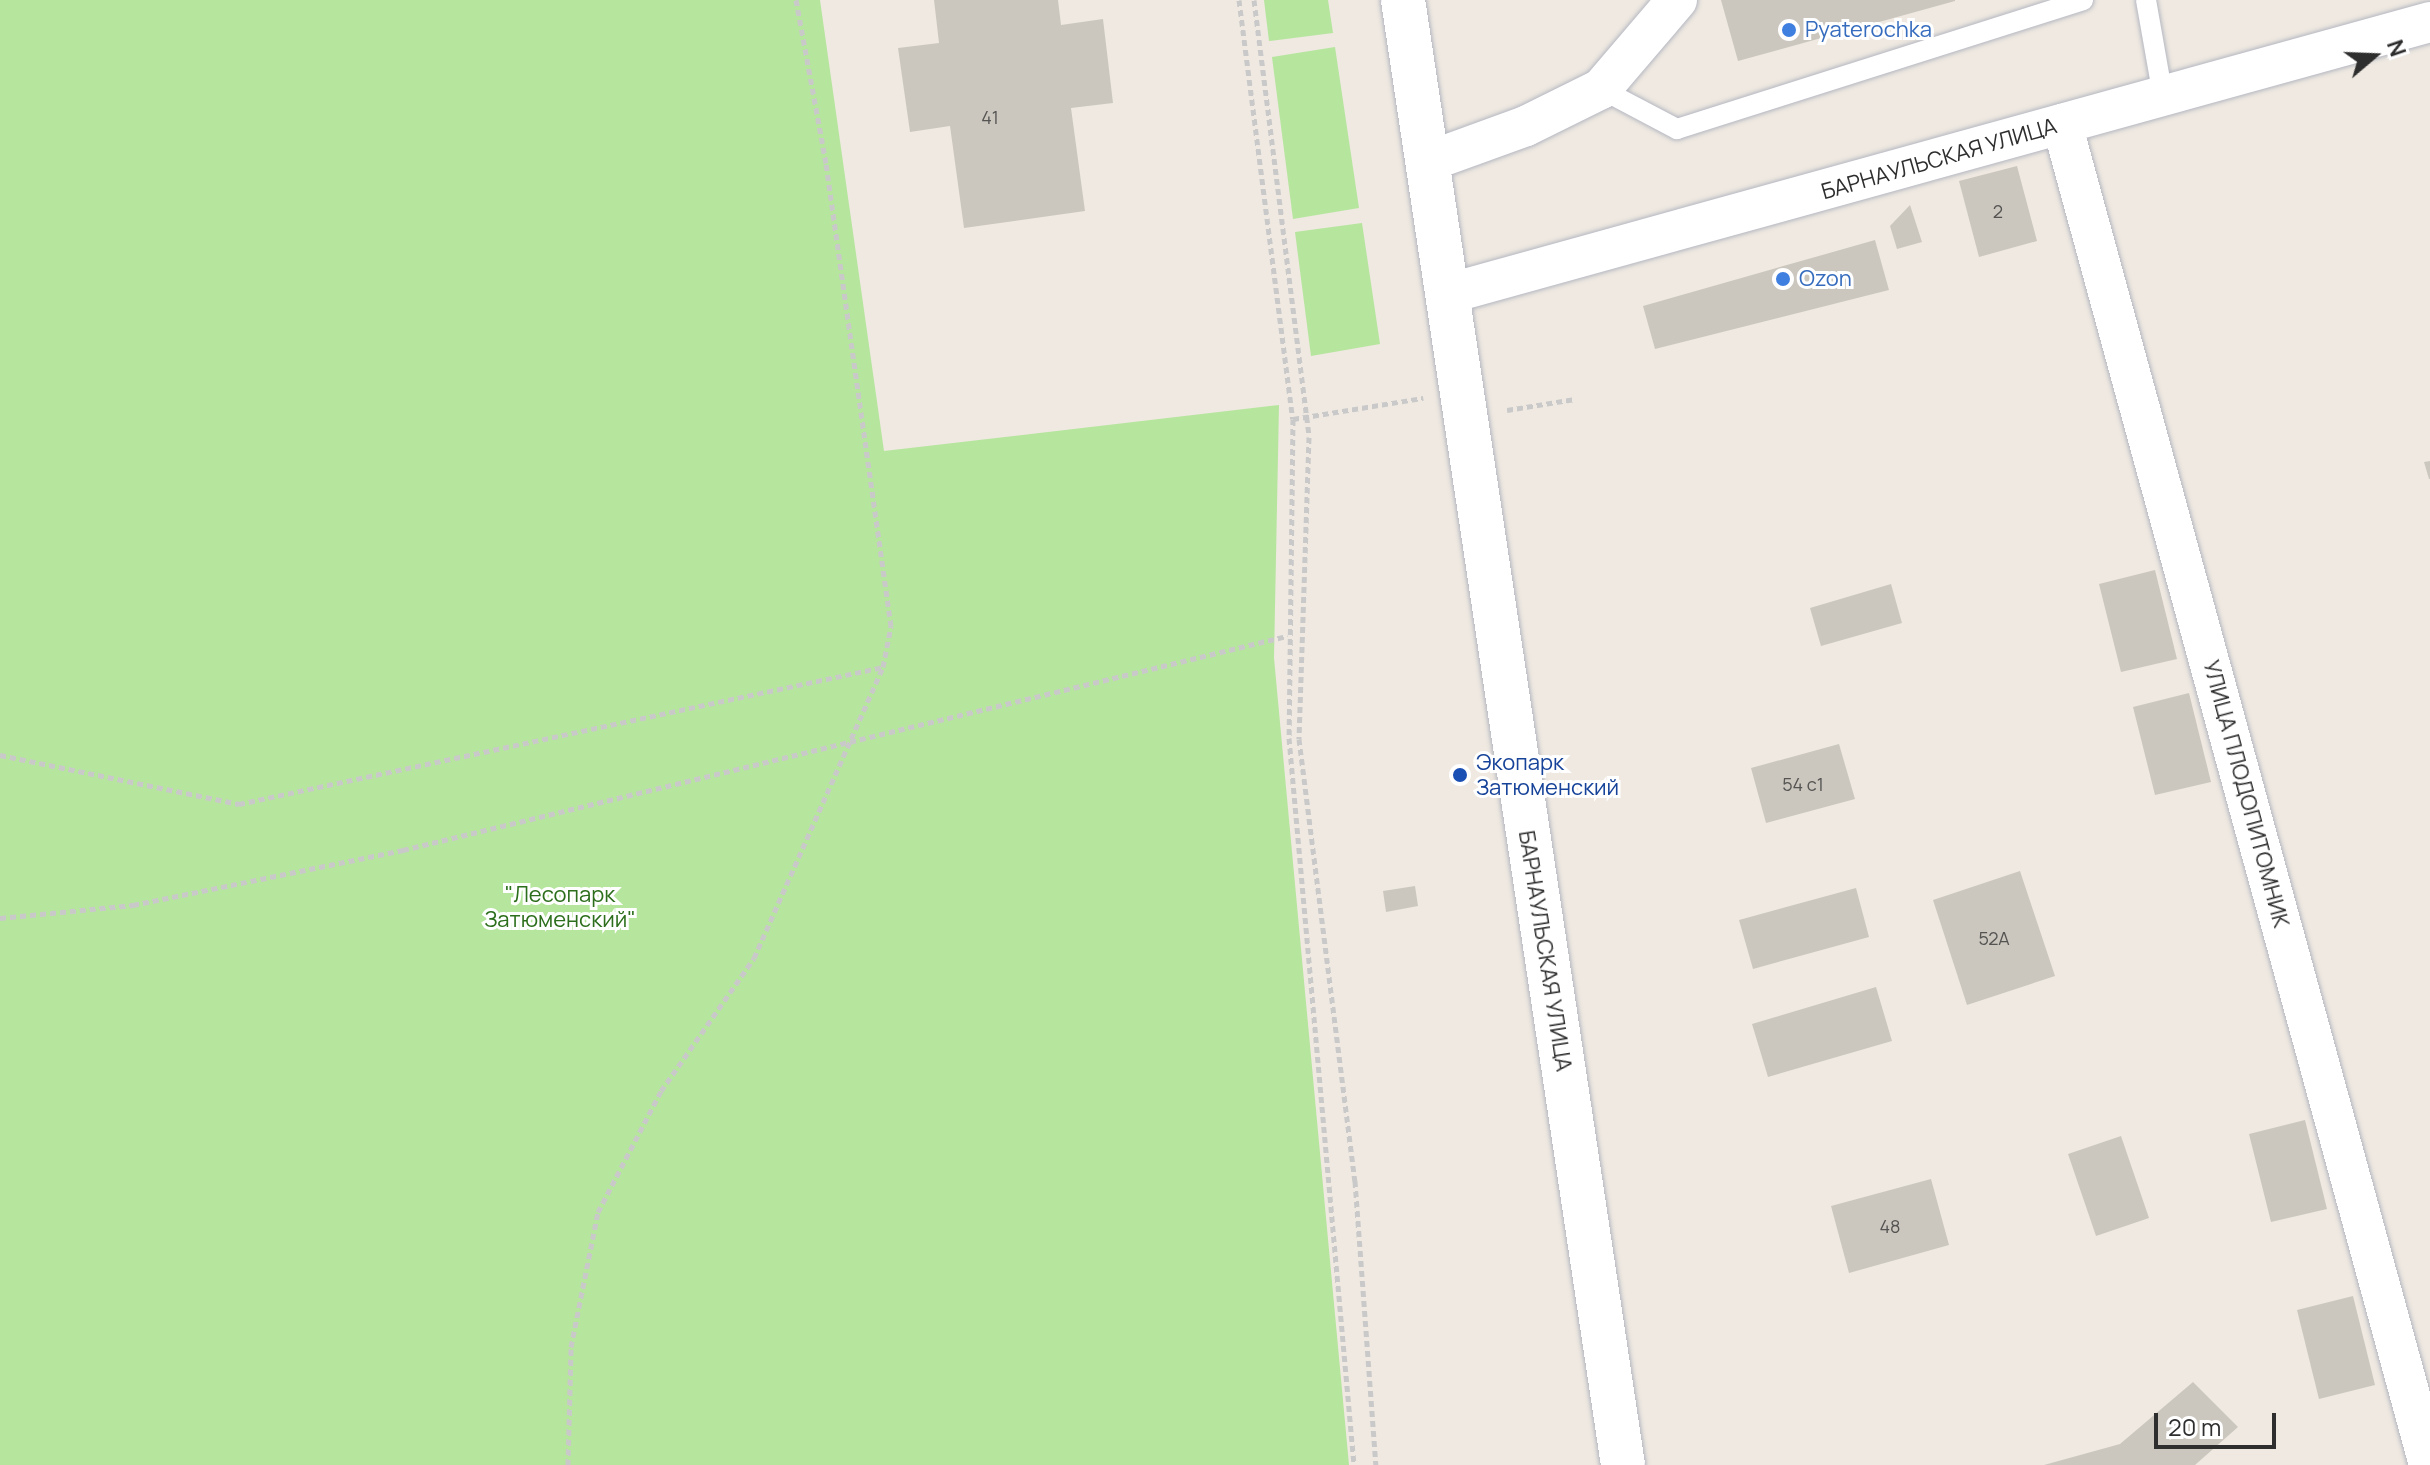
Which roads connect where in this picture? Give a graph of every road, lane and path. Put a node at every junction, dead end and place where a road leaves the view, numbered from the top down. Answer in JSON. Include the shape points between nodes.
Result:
{"nodes":[{"id":1,"x":796,"y":0,"type":"edge"},
{"id":2,"x":1239,"y":0,"type":"edge"},
{"id":3,"x":1254,"y":0,"type":"edge"},
{"id":4,"x":1403,"y":0,"type":"edge"},
{"id":5,"x":1677,"y":0,"type":"edge"},
{"id":6,"x":2083,"y":0,"type":"edge"},
{"id":7,"x":2146,"y":0,"type":"edge"},
{"id":8,"x":2430,"y":22,"type":"edge"},
{"id":9,"x":1601,"y":89,"type":"junction"},
{"id":10,"x":2163,"y":96,"type":"junction"},
{"id":11,"x":2062,"y":124,"type":"junction"},
{"id":12,"x":1427,"y":162,"type":"junction"},
{"id":13,"x":1447,"y":294,"type":"junction"},
{"id":14,"x":1287,"y":636,"type":"junction"},
{"id":15,"x":883,"y":667,"type":"junction"},
{"id":16,"x":849,"y":742,"type":"junction"},
{"id":17,"x":0,"y":755,"type":"edge"},
{"id":18,"x":0,"y":918,"type":"edge"},
{"id":19,"x":568,"y":1465,"type":"edge"},
{"id":20,"x":1354,"y":1465,"type":"edge"},
{"id":21,"x":1376,"y":1465,"type":"edge"},
{"id":22,"x":1623,"y":1465,"type":"edge"},
{"id":23,"x":2429,"y":1465,"type":"edge"}],
"edges":[{"from":1,"to":15,"type":"path","via":[[828,178],[891,626]]},
{"from":2,"to":14,"type":"path","via":[[1293,419]]},
{"from":3,"to":21,"type":"path","via":[[1309,437],[1299,739],[1355,1181]]},
{"from":4,"to":12,"type":"street","name":"БАРНАУЛЬСКАЯ УЛИЦА"},
{"from":5,"to":9,"type":"street"},
{"from":6,"to":9,"type":"lane","via":[[1677,129]]},
{"from":7,"to":10,"type":"lane"},
{"from":8,"to":10,"type":"street","name":"БАРНАУЛЬСКАЯ УЛИЦА"},
{"from":9,"to":12,"type":"street","via":[[1526,126]]},
{"from":10,"to":11,"type":"street","name":"БАРНАУЛЬСКАЯ УЛИЦА"},
{"from":11,"to":13,"type":"street","name":"БАРНАУЛЬСКАЯ УЛИЦА"},
{"from":11,"to":23,"type":"street","name":"УЛИЦА ПЛОДОПИТОМНИК"},
{"from":12,"to":13,"type":"street","name":"БАРНАУЛЬСКАЯ УЛИЦА"},
{"from":13,"to":22,"type":"street","name":"БАРНАУЛЬСКАЯ УЛИЦА"},
{"from":14,"to":16,"type":"path"},
{"from":14,"to":20,"type":"path","via":[[1289,738]]},
{"from":15,"to":16,"type":"path"},
{"from":15,"to":17,"type":"path","via":[[239,804]]},
{"from":16,"to":18,"type":"path","via":[[403,850],[133,905]]},
{"from":16,"to":19,"type":"path","via":[[754,958],[661,1091],[598,1212],[571,1347]]}]}
